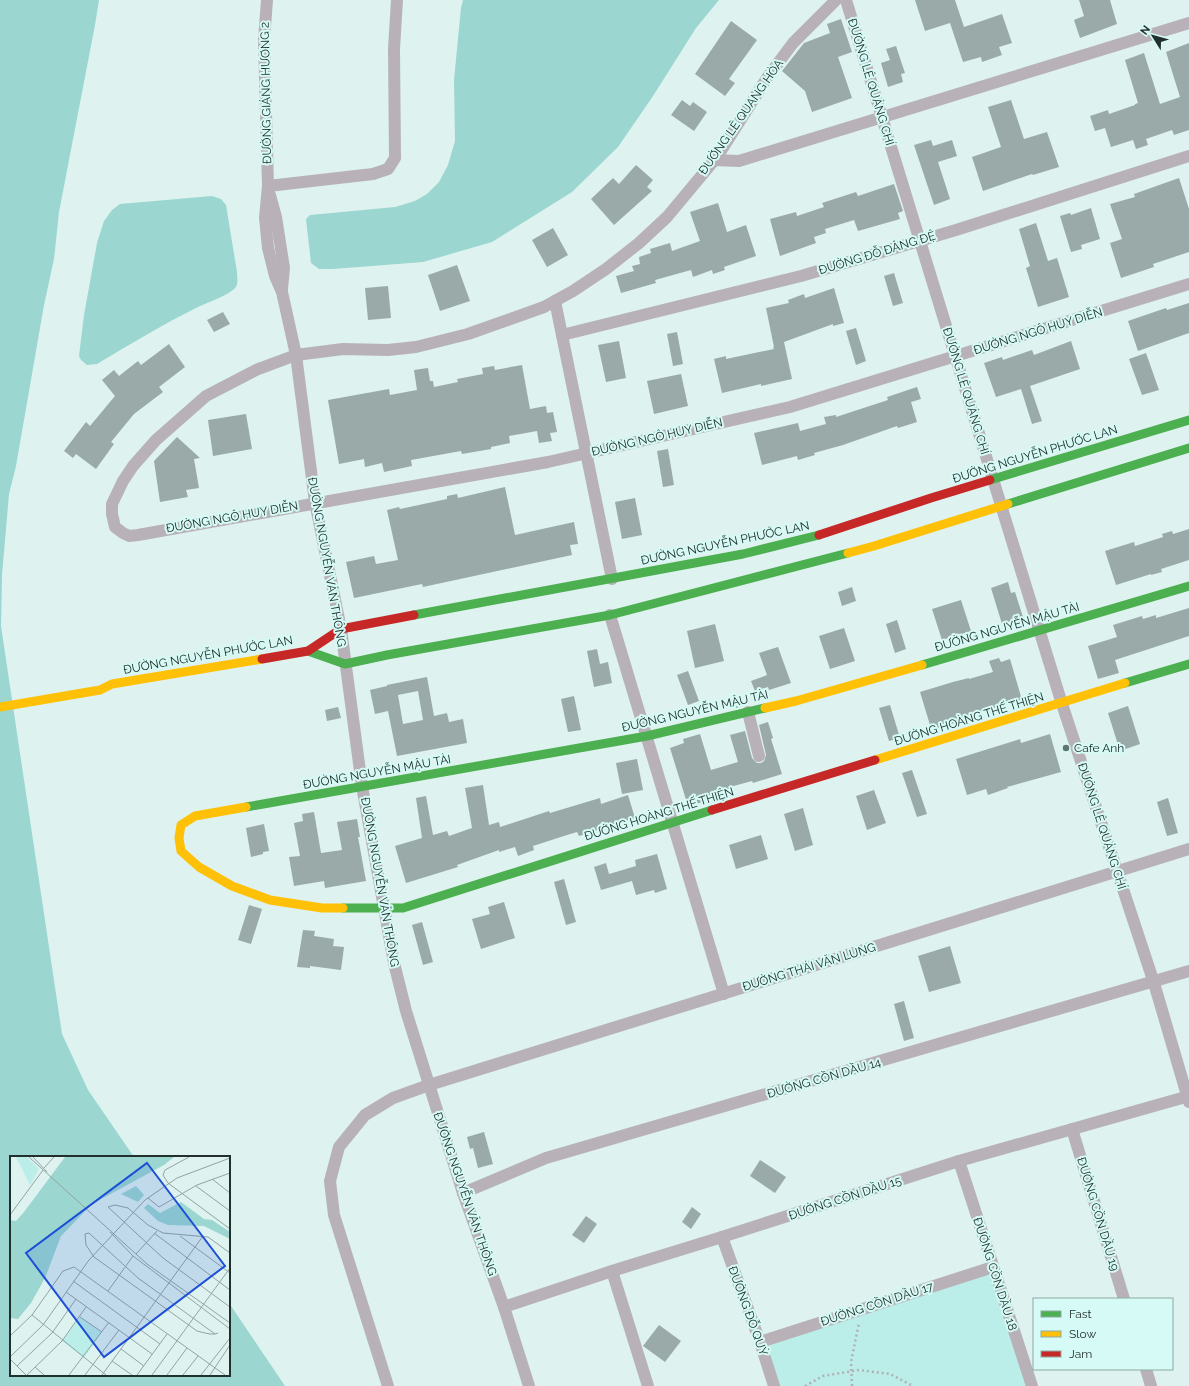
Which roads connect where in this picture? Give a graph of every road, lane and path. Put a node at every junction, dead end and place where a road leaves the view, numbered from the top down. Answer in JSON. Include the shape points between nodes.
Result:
{"nodes":[{"id":1,"x":267,"y":0,"type":"edge"},
{"id":2,"x":397,"y":0,"type":"edge"},
{"id":3,"x":836,"y":0,"type":"edge"},
{"id":4,"x":846,"y":0,"type":"edge"},
{"id":5,"x":1189,"y":23,"type":"edge"},
{"id":6,"x":882,"y":118,"type":"junction"},
{"id":7,"x":1189,"y":156,"type":"edge"},
{"id":8,"x":714,"y":160,"type":"junction"},
{"id":9,"x":268,"y":186,"type":"junction"},
{"id":10,"x":920,"y":241,"type":"junction"},
{"id":11,"x":274,"y":246,"type":"joint"},
{"id":12,"x":1189,"y":284,"type":"edge"},
{"id":13,"x":555,"y":301,"type":"junction"},
{"id":14,"x":562,"y":335,"type":"junction"},
{"id":15,"x":296,"y":355,"type":"junction"},
{"id":16,"x":955,"y":356,"type":"junction"},
{"id":17,"x":1189,"y":420,"type":"edge"},
{"id":18,"x":1189,"y":448,"type":"edge"},
{"id":19,"x":586,"y":453,"type":"junction"},
{"id":20,"x":993,"y":479,"type":"junction"},
{"id":21,"x":315,"y":502,"type":"junction"},
{"id":22,"x":1001,"y":507,"type":"junction"},
{"id":23,"x":115,"y":527,"type":"joint"},
{"id":24,"x":612,"y":579,"type":"junction"},
{"id":25,"x":1189,"y":586,"type":"edge"},
{"id":26,"x":610,"y":616,"type":"junction"},
{"id":27,"x":341,"y":629,"type":"junction"},
{"id":28,"x":1039,"y":631,"type":"junction"},
{"id":29,"x":308,"y":651,"type":"junction"},
{"id":30,"x":345,"y":664,"type":"junction"},
{"id":31,"x":1189,"y":664,"type":"edge"},
{"id":32,"x":99,"y":680,"type":"dead end"},
{"id":33,"x":112,"y":684,"type":"junction"},
{"id":34,"x":1062,"y":704,"type":"junction"},
{"id":35,"x":0,"y":707,"type":"edge"},
{"id":36,"x":748,"y":712,"type":"junction"},
{"id":37,"x":647,"y":736,"type":"junction"},
{"id":38,"x":759,"y":756,"type":"dead end"},
{"id":39,"x":362,"y":786,"type":"junction"},
{"id":40,"x":196,"y":816,"type":"joint"},
{"id":41,"x":672,"y":822,"type":"junction"},
{"id":42,"x":1189,"y":849,"type":"edge"},
{"id":43,"x":1117,"y":871,"type":"junction"},
{"id":44,"x":384,"y":909,"type":"junction"},
{"id":45,"x":1189,"y":971,"type":"edge"},
{"id":46,"x":1154,"y":982,"type":"junction"},
{"id":47,"x":724,"y":994,"type":"junction"},
{"id":48,"x":429,"y":1085,"type":"junction"},
{"id":49,"x":1188,"y":1099,"type":"edge"},
{"id":50,"x":1072,"y":1129,"type":"junction"},
{"id":51,"x":959,"y":1161,"type":"junction"},
{"id":52,"x":463,"y":1193,"type":"junction"},
{"id":53,"x":722,"y":1237,"type":"junction"},
{"id":54,"x":993,"y":1267,"type":"junction"},
{"id":55,"x":612,"y":1271,"type":"junction"},
{"id":56,"x":1124,"y":1298,"type":"edge"},
{"id":57,"x":504,"y":1307,"type":"junction"},
{"id":58,"x":862,"y":1309,"type":"junction"},
{"id":59,"x":760,"y":1342,"type":"junction"},
{"id":60,"x":1146,"y":1370,"type":"edge"},
{"id":61,"x":851,"y":1371,"type":"junction"},
{"id":62,"x":388,"y":1386,"type":"edge"},
{"id":63,"x":529,"y":1386,"type":"edge"},
{"id":64,"x":648,"y":1386,"type":"edge"},
{"id":65,"x":774,"y":1386,"type":"edge"},
{"id":66,"x":805,"y":1386,"type":"edge"},
{"id":67,"x":852,"y":1386,"type":"edge"},
{"id":68,"x":913,"y":1386,"type":"edge"},
{"id":69,"x":1032,"y":1386,"type":"edge"},
{"id":70,"x":1151,"y":1386,"type":"edge"}],
"edges":[{"from":1,"to":9,"type":"street","name":"ĐƯỜNG GIÁNG HƯƠNG 2","via":[[264,40]]},
{"from":2,"to":9,"type":"street","via":[[394,49],[395,158],[392,164],[388,169],[373,174]]},
{"from":3,"to":8,"type":"street","name":"ĐƯỜNG LÊ QUANG HÒA","via":[[793,43]]},
{"from":4,"to":6,"type":"street","name":"ĐƯỜNG LÊ QUẢNG CHÍ"},
{"from":5,"to":6,"type":"street"},
{"from":6,"to":8,"type":"street","via":[[739,161]]},
{"from":6,"to":10,"type":"street","name":"ĐƯỜNG LÊ QUẢNG CHÍ"},
{"from":7,"to":10,"type":"street","name":"ĐƯỜNG ĐỖ ĐĂNG ĐỆ"},
{"from":8,"to":13,"type":"street","name":"ĐƯỜNG LÊ QUANG HÒA","via":[[666,217],[639,243],[606,269]]},
{"from":9,"to":11,"type":"street","name":"ĐƯỜNG GIÁNG HƯƠNG 2","via":[[265,218]]},
{"from":10,"to":14,"type":"street","name":"ĐƯỜNG ĐỖ ĐĂNG ĐỆ","via":[[801,276]]},
{"from":10,"to":16,"type":"street","name":"ĐƯỜNG LÊ QUẢNG CHÍ"},
{"from":11,"to":15,"type":"street","name":"ĐƯỜNG NGUYỄN VĂN THÔNG","via":[[275,276],[282,292]]},
{"from":12,"to":16,"type":"street","name":"ĐƯỜNG NGÔ HUY DIỄN"},
{"from":13,"to":14,"type":"street"},
{"from":13,"to":15,"type":"street","name":"ĐƯỜNG LÊ QUANG HÒA","via":[[493,326],[416,348],[343,349]]},
{"from":14,"to":19,"type":"street"},
{"from":15,"to":21,"type":"street","name":"ĐƯỜNG NGUYỄN VĂN THÔNG"},
{"from":15,"to":23,"type":"street","name":"ĐƯỜNG LÊ QUANG HÒA","via":[[256,370],[206,396],[156,440],[133,466],[112,504]]},
{"from":16,"to":19,"type":"street","name":"ĐƯỜNG NGÔ HUY DIỄN","via":[[790,407]]},
{"from":16,"to":20,"type":"street","name":"ĐƯỜNG LÊ QUẢNG CHÍ"},
{"from":17,"to":20,"type":"main road","name":"ĐƯỜNG NGUYỄN PHƯỚC LAN"},
{"from":18,"to":22,"type":"main road"},
{"from":19,"to":21,"type":"street","name":"ĐƯỜNG NGÔ HUY DIỄN","via":[[548,462]]},
{"from":19,"to":24,"type":"street"},
{"from":20,"to":22,"type":"street","name":"ĐƯỜNG LÊ QUẢNG CHÍ"},
{"from":20,"to":24,"type":"main road","name":"ĐƯỜNG NGUYỄN PHƯỚC LAN","via":[[820,535],[744,554]]},
{"from":21,"to":23,"type":"street","name":"ĐƯỜNG NGÔ HUY DIỄN","via":[[129,536]]},
{"from":21,"to":27,"type":"street","name":"ĐƯỜNG NGUYỄN VĂN THÔNG"},
{"from":22,"to":26,"type":"main road","via":[[811,564]]},
{"from":22,"to":28,"type":"street","name":"ĐƯỜNG LÊ QUẢNG CHÍ"},
{"from":24,"to":27,"type":"main road","name":"ĐƯỜNG NGUYỄN PHƯỚC LAN"},
{"from":25,"to":28,"type":"main road","name":"ĐƯỜNG NGUYỄN MẬU TÀI"},
{"from":26,"to":30,"type":"main road"},
{"from":26,"to":37,"type":"street"},
{"from":27,"to":29,"type":"main road","name":"ĐƯỜNG NGUYỄN PHƯỚC LAN"},
{"from":27,"to":30,"type":"street","name":"ĐƯỜNG NGUYỄN VĂN THÔNG"},
{"from":28,"to":34,"type":"street","name":"ĐƯỜNG LÊ QUẢNG CHÍ"},
{"from":28,"to":36,"type":"main road","name":"ĐƯỜNG NGUYỄN MẬU TÀI"},
{"from":29,"to":30,"type":"main road","name":"ĐƯỜNG NGUYỄN PHƯỚC LAN"},
{"from":29,"to":33,"type":"main road","name":"ĐƯỜNG NGUYỄN PHƯỚC LAN"},
{"from":30,"to":39,"type":"street","name":"ĐƯỜNG NGUYỄN VĂN THÔNG"},
{"from":31,"to":34,"type":"main road","name":"ĐƯỜNG HOÀNG THẾ THIỆN"},
{"from":32,"to":33,"type":"main road"},
{"from":33,"to":35,"type":"main road","name":"ĐƯỜNG NGUYỄN PHƯỚC LAN","via":[[100,690]]},
{"from":34,"to":41,"type":"main road","name":"ĐƯỜNG HOÀNG THẾ THIỆN"},
{"from":34,"to":43,"type":"street","name":"ĐƯỜNG LÊ QUẢNG CHÍ"},
{"from":36,"to":37,"type":"main road","name":"ĐƯỜNG NGUYỄN MẬU TÀI"},
{"from":36,"to":38,"type":"street"},
{"from":37,"to":39,"type":"main road","name":"ĐƯỜNG NGUYỄN MẬU TÀI"},
{"from":37,"to":41,"type":"street"},
{"from":39,"to":40,"type":"main road","name":"ĐƯỜNG NGUYỄN MẬU TÀI"},
{"from":39,"to":44,"type":"street","name":"ĐƯỜNG NGUYỄN VĂN THÔNG"},
{"from":40,"to":44,"type":"main road","name":"ĐƯỜNG HOÀNG THẾ THIỆN","via":[[181,825],[181,851],[199,867],[232,886],[270,900],[315,907]]},
{"from":41,"to":44,"type":"main road","name":"ĐƯỜNG HOÀNG THẾ THIỆN","via":[[403,908]]},
{"from":41,"to":47,"type":"street"},
{"from":42,"to":43,"type":"street","name":"ĐƯỜNG THÁI VĂN LUNG"},
{"from":43,"to":46,"type":"street","name":"ĐƯỜNG LÊ QUẢNG CHÍ"},
{"from":43,"to":47,"type":"street","name":"ĐƯỜNG THÁI VĂN LUNG"},
{"from":44,"to":48,"type":"street","name":"ĐƯỜNG NGUYỄN VĂN THÔNG","via":[[406,1011]]},
{"from":45,"to":46,"type":"street","name":"ĐƯỜNG CỒN DẦU 14"},
{"from":46,"to":49,"type":"street","name":"ĐƯỜNG LÊ QUẢNG CHÍ"},
{"from":46,"to":52,"type":"street","name":"ĐƯỜNG CỒN DẦU 14","via":[[546,1158]]},
{"from":47,"to":48,"type":"street","name":"ĐƯỜNG THÁI VĂN LUNG"},
{"from":48,"to":52,"type":"street","name":"ĐƯỜNG NGUYỄN VĂN THÔNG"},
{"from":48,"to":62,"type":"street","name":"ĐƯỜNG THÁI VĂN LUNG","via":[[393,1098],[365,1115],[339,1147],[330,1181],[334,1215]]},
{"from":49,"to":50,"type":"street","name":"ĐƯỜNG CỒN DẦU 15"},
{"from":50,"to":51,"type":"street","name":"ĐƯỜNG CỒN DẦU 15"},
{"from":50,"to":56,"type":"street","name":"ĐƯỜNG CỒN DẦU 19"},
{"from":51,"to":53,"type":"street","name":"ĐƯỜNG CỒN DẦU 15"},
{"from":51,"to":54,"type":"street","name":"ĐƯỜNG CỒN DẦU 18"},
{"from":52,"to":57,"type":"street","name":"ĐƯỜNG NGUYỄN VĂN THÔNG"},
{"from":53,"to":55,"type":"street","name":"ĐƯỜNG CỒN DẦU 15"},
{"from":53,"to":59,"type":"street","name":"ĐƯỜNG ĐỖ QUỲ"},
{"from":54,"to":58,"type":"street","name":"ĐƯỜNG CỒN DẦU 17"},
{"from":54,"to":69,"type":"street","name":"ĐƯỜNG CỒN DẦU 18"},
{"from":55,"to":57,"type":"street","name":"ĐƯỜNG CỒN DẦU 15"},
{"from":55,"to":64,"type":"street"},
{"from":57,"to":63,"type":"street","name":"ĐƯỜNG NGUYỄN VĂN THÔNG"},
{"from":58,"to":59,"type":"street","name":"ĐƯỜNG CỒN DẦU 17"},
{"from":58,"to":61,"type":"path","via":[[850,1362]]},
{"from":59,"to":65,"type":"street","name":"ĐƯỜNG ĐỖ QUỲ"},
{"from":60,"to":70,"type":"street"},
{"from":61,"to":66,"type":"path","via":[[823,1376]]},
{"from":61,"to":67,"type":"path"},
{"from":61,"to":68,"type":"path","via":[[890,1374]]}]}
